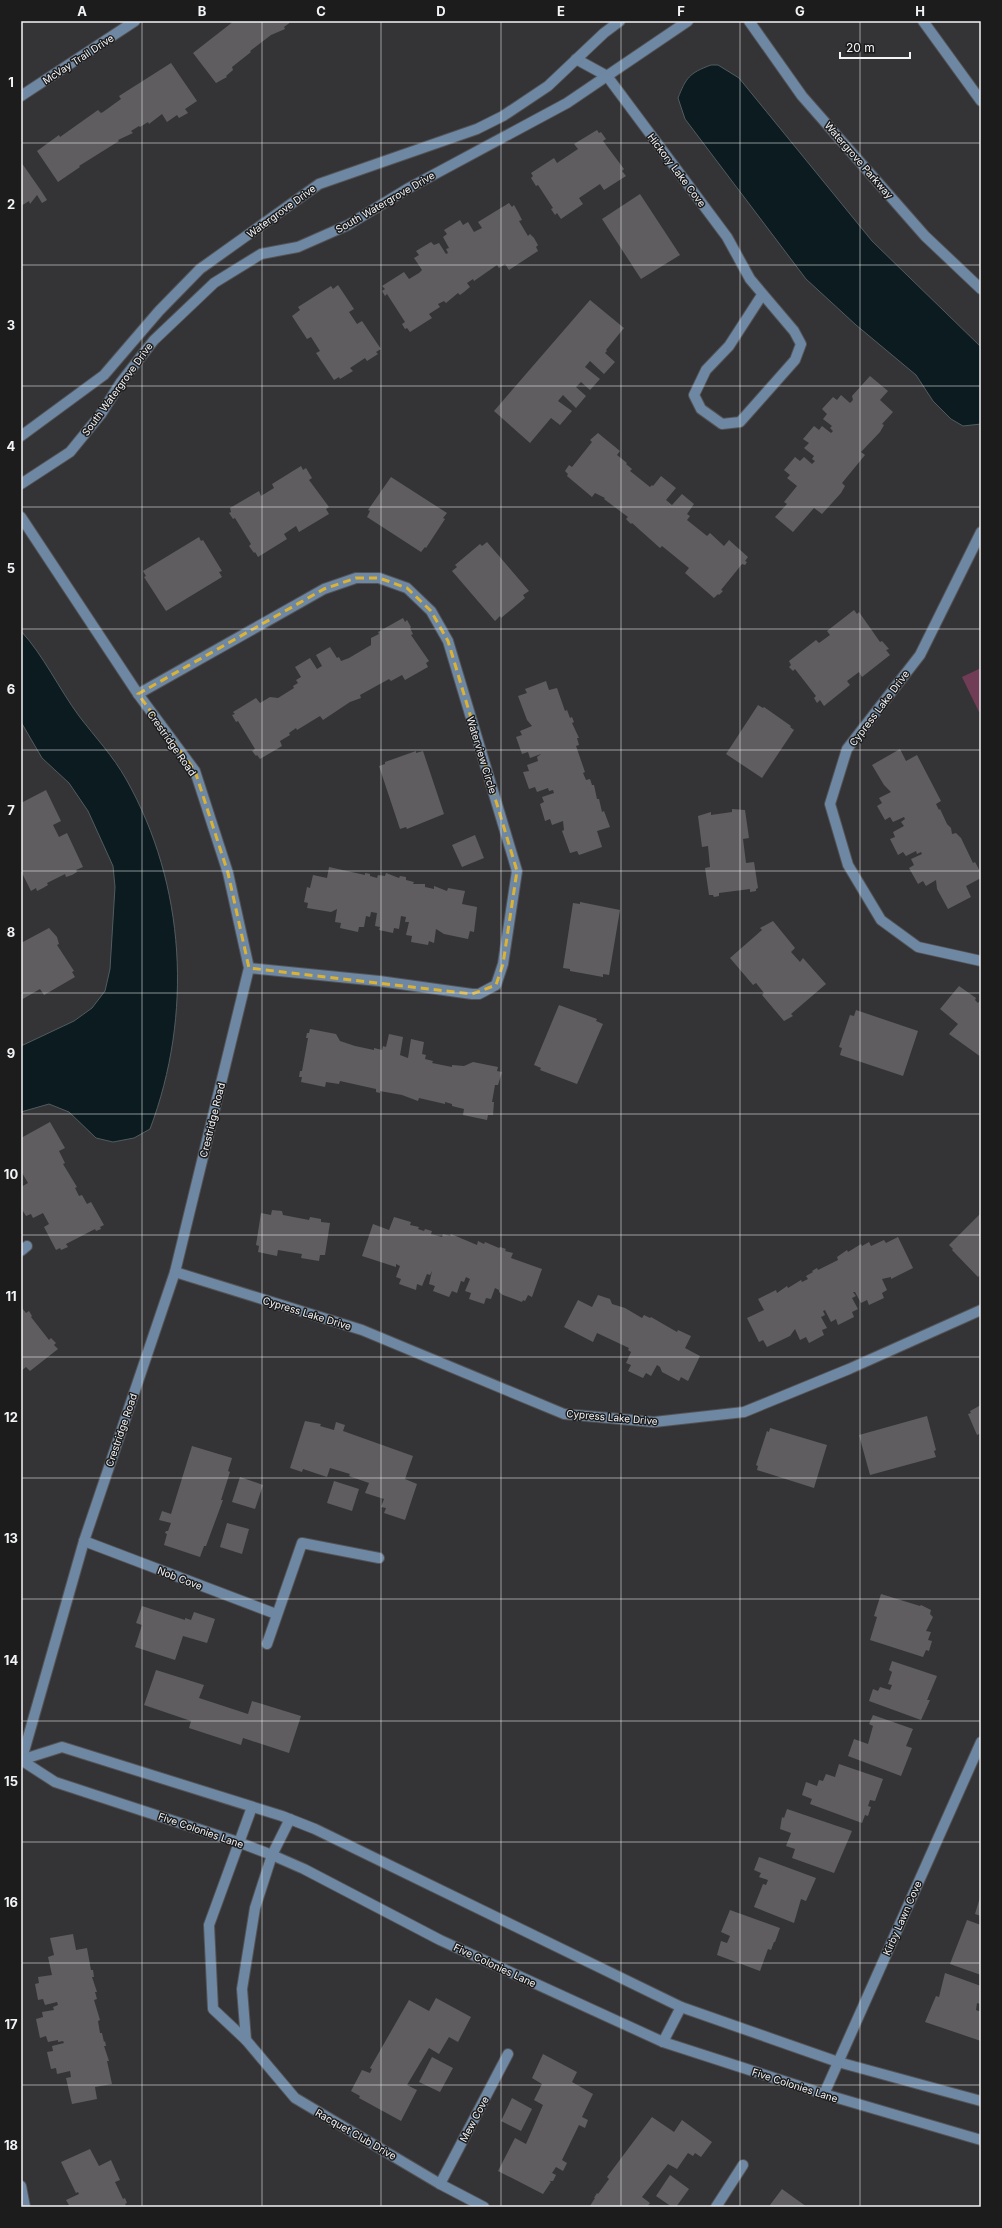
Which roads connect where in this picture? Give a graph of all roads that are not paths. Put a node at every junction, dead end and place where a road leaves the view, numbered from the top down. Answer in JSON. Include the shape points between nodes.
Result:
{"nodes":[{"id":1,"x":620,"y":21,"type":"edge"},
{"id":2,"x":688,"y":21,"type":"edge"},
{"id":3,"x":749,"y":21,"type":"edge"},
{"id":4,"x":923,"y":21,"type":"edge"},
{"id":5,"x":129,"y":23,"type":"edge"},
{"id":6,"x":576,"y":59,"type":"junction"},
{"id":7,"x":607,"y":76,"type":"junction"},
{"id":8,"x":21,"y":96,"type":"edge"},
{"id":9,"x":981,"y":101,"type":"edge"},
{"id":10,"x":981,"y":290,"type":"edge"},
{"id":11,"x":762,"y":295,"type":"junction"},
{"id":12,"x":21,"y":436,"type":"edge"},
{"id":13,"x":21,"y":484,"type":"edge"},
{"id":14,"x":21,"y":516,"type":"edge"},
{"id":15,"x":981,"y":532,"type":"edge"},
{"id":16,"x":138,"y":694,"type":"junction"},
{"id":17,"x":981,"y":961,"type":"edge"},
{"id":18,"x":249,"y":968,"type":"junction"},
{"id":19,"x":175,"y":1272,"type":"junction"},
{"id":20,"x":981,"y":1310,"type":"edge"},
{"id":21,"x":84,"y":1541,"type":"junction"},
{"id":22,"x":379,"y":1558,"type":"dead end"},
{"id":23,"x":276,"y":1614,"type":"junction"},
{"id":24,"x":267,"y":1644,"type":"dead end"},
{"id":25,"x":981,"y":1742,"type":"edge"},
{"id":26,"x":21,"y":1760,"type":"edge"},
{"id":27,"x":252,"y":1807,"type":"junction"},
{"id":28,"x":290,"y":1819,"type":"junction"},
{"id":29,"x":238,"y":1842,"type":"junction"},
{"id":30,"x":272,"y":1855,"type":"junction"},
{"id":31,"x":680,"y":2007,"type":"junction"},
{"id":32,"x":246,"y":2040,"type":"junction"},
{"id":33,"x":663,"y":2042,"type":"junction"},
{"id":34,"x":508,"y":2054,"type":"dead end"},
{"id":35,"x":838,"y":2062,"type":"junction"},
{"id":36,"x":824,"y":2094,"type":"junction"},
{"id":37,"x":981,"y":2101,"type":"edge"},
{"id":38,"x":981,"y":2140,"type":"edge"},
{"id":39,"x":743,"y":2165,"type":"dead end"},
{"id":40,"x":440,"y":2184,"type":"junction"},
{"id":41,"x":21,"y":2186,"type":"edge"},
{"id":42,"x":25,"y":2207,"type":"edge"},
{"id":43,"x":484,"y":2207,"type":"edge"},
{"id":44,"x":716,"y":2207,"type":"edge"}],
"edges":[{"from":1,"to":6,"type":"street","name":"Watergrove Drive"},
{"from":2,"to":7,"type":"street","name":"South Watergrove Drive"},
{"from":3,"to":10,"type":"street","name":"Watergrove Parkway","via":[[802,96],[925,236]]},
{"from":4,"to":9,"type":"street"},
{"from":5,"to":8,"type":"street","name":"McVay Trail Drive"},
{"from":6,"to":7,"type":"street","name":"Hickory Lake Cove"},
{"from":6,"to":12,"type":"street","name":"Watergrove Drive","via":[[548,86],[503,116],[477,128],[319,184],[200,269],[158,311],[104,375]]},
{"from":7,"to":11,"type":"street","name":"Hickory Lake Cove","via":[[727,237],[750,279]]},
{"from":7,"to":13,"type":"street","name":"South Watergrove Drive","via":[[568,103],[414,185],[348,226],[298,247],[261,254],[214,283],[154,340],[70,452]]},
{"from":11,"to":11,"type":"street","name":"Hickory Lake Cove","via":[[728,346],[706,370],[694,394],[701,409],[722,424],[740,422],[795,360],[801,344],[794,331]]},
{"from":14,"to":16,"type":"street","name":"Crestridge Road"},
{"from":15,"to":17,"type":"street","name":"Cypress Lake Drive","via":[[920,655],[848,749],[830,804],[848,865],[881,920],[918,947]]},
{"from":16,"to":18,"type":"street","name":"Crestridge Road","via":[[195,772],[228,873]]},
{"from":16,"to":18,"type":"street","name":"Waterview Circle","via":[[324,589],[356,578],[379,578],[407,588],[431,611],[448,641],[517,871],[503,964],[496,985],[478,994],[472,994],[379,981]]},
{"from":18,"to":19,"type":"street","name":"Crestridge Road"},
{"from":19,"to":20,"type":"street","name":"Cypress Lake Drive","via":[[362,1330],[564,1414],[654,1422],[744,1412],[849,1369]]},
{"from":19,"to":21,"type":"street","name":"Crestridge Road"},
{"from":21,"to":23,"type":"street","name":"Nob Cove"},
{"from":21,"to":26,"type":"street","name":"Crestridge Road"},
{"from":22,"to":23,"type":"street","via":[[302,1543]]},
{"from":23,"to":24,"type":"street"},
{"from":25,"to":35,"type":"street","name":"Kirby Lawn Cove"},
{"from":26,"to":27,"type":"street","via":[[62,1747]]},
{"from":26,"to":29,"type":"street","name":"Five Colonies Lane","via":[[55,1782]]},
{"from":27,"to":28,"type":"street"},
{"from":27,"to":29,"type":"street","name":"Racquet Club Drive"},
{"from":28,"to":30,"type":"street"},
{"from":28,"to":31,"type":"street","via":[[322,1832]]},
{"from":29,"to":30,"type":"street","name":"Five Colonies Lane"},
{"from":29,"to":32,"type":"street","name":"Racquet Club Drive","via":[[209,1925],[213,2009]]},
{"from":30,"to":32,"type":"street","via":[[255,1908],[242,1989]]},
{"from":30,"to":33,"type":"street","name":"Five Colonies Lane","via":[[440,1940]]},
{"from":31,"to":33,"type":"street"},
{"from":31,"to":35,"type":"street"},
{"from":32,"to":40,"type":"street","name":"Racquet Club Drive","via":[[295,2098]]},
{"from":33,"to":36,"type":"street","name":"Five Colonies Lane"},
{"from":34,"to":40,"type":"street","name":"Mew Cove"},
{"from":35,"to":36,"type":"street","name":"Kirby Lawn Cove"},
{"from":35,"to":37,"type":"street"},
{"from":36,"to":38,"type":"street","name":"Five Colonies Lane"},
{"from":39,"to":44,"type":"street"},
{"from":40,"to":43,"type":"street","name":"Racquet Club Drive"},
{"from":41,"to":42,"type":"street"}]}
